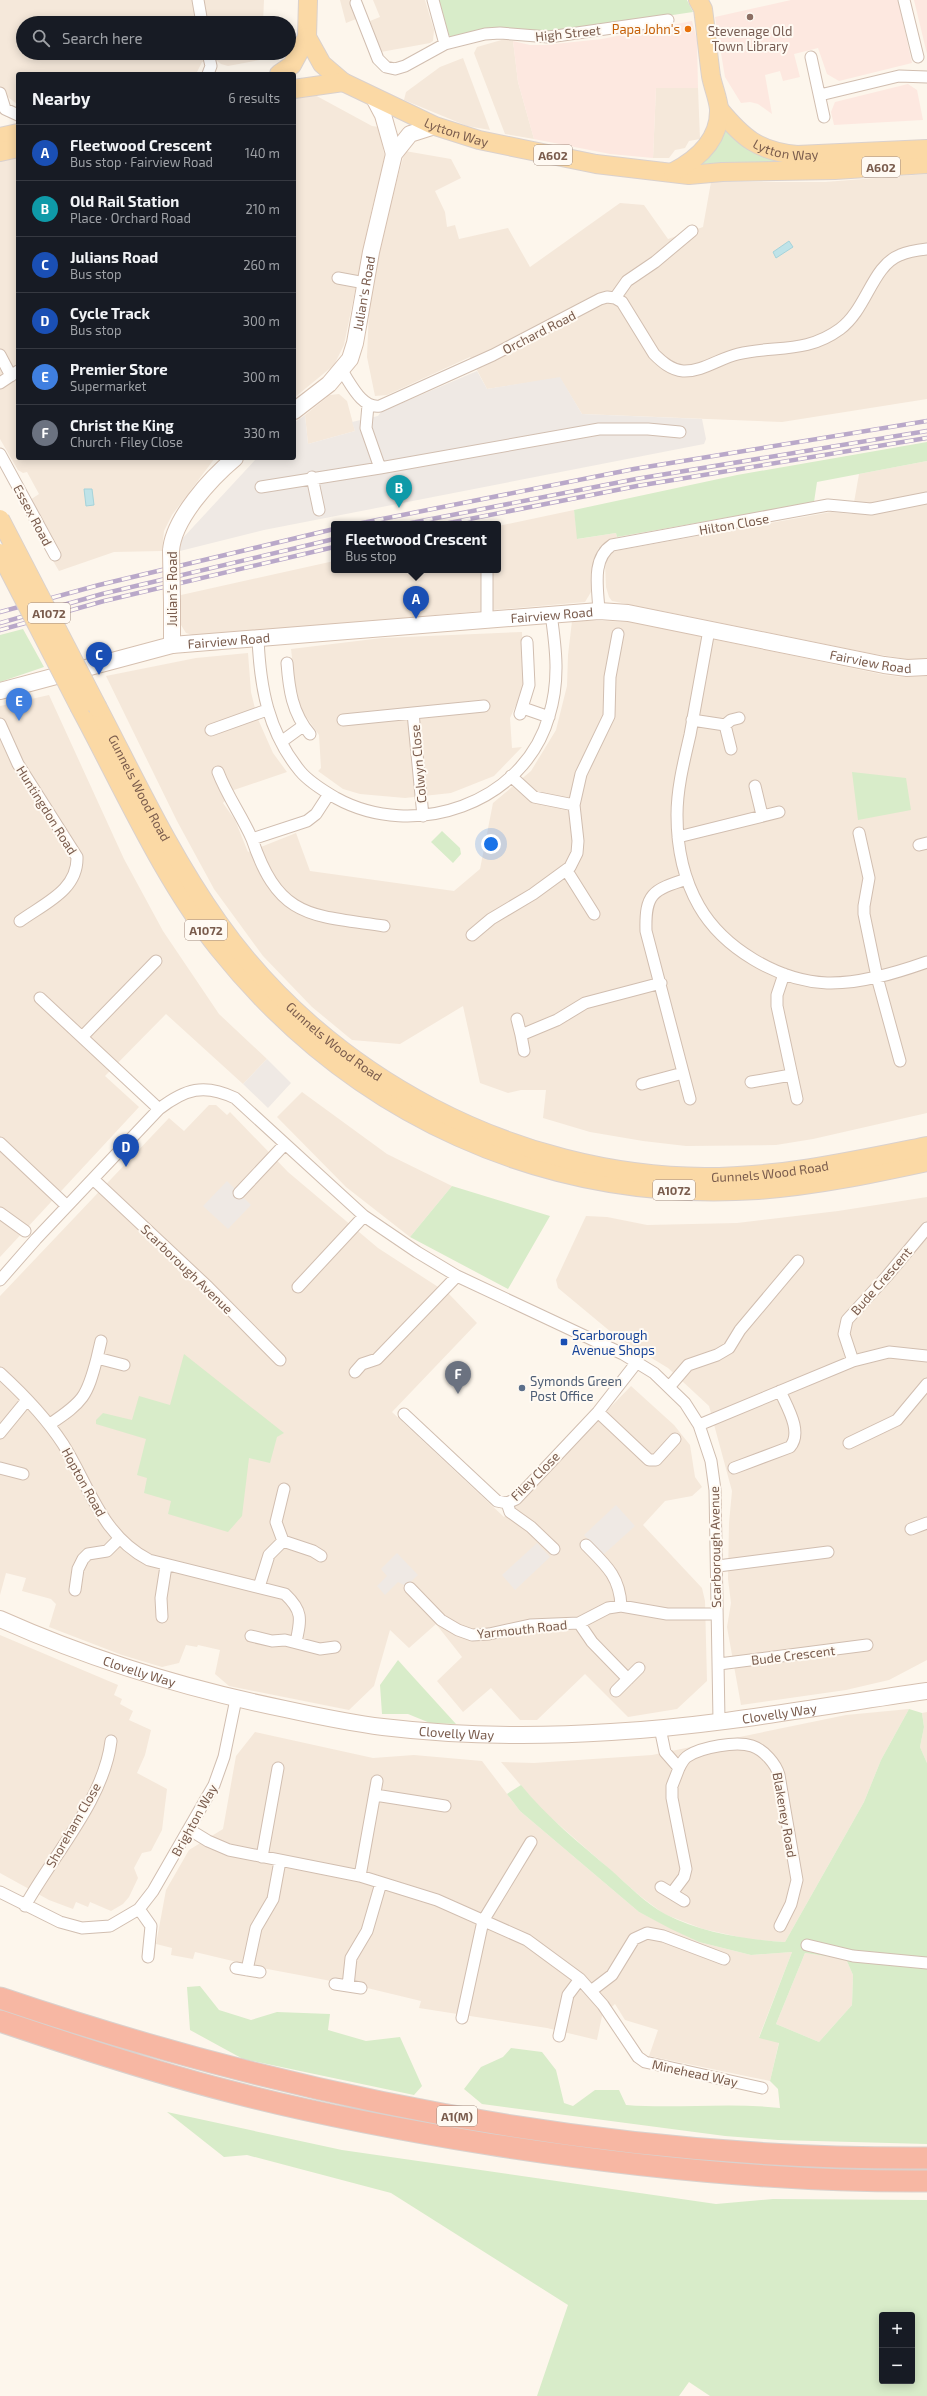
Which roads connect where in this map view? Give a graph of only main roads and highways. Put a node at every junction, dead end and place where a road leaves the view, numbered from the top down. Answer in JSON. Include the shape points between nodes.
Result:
{"nodes":[{"id":1,"x":308,"y":0,"type":"edge"},
{"id":2,"x":702,"y":3,"type":"edge"},
{"id":3,"x":307,"y":37,"type":"junction"},
{"id":4,"x":296,"y":58,"type":"edge"},
{"id":5,"x":295,"y":60,"type":"edge"},
{"id":6,"x":282,"y":72,"type":"edge"},
{"id":7,"x":343,"y":82,"type":"junction"},
{"id":8,"x":296,"y":89,"type":"edge"},
{"id":9,"x":719,"y":109,"type":"junction"},
{"id":10,"x":16,"y":133,"type":"edge"},
{"id":11,"x":0,"y":137,"type":"edge"},
{"id":12,"x":16,"y":148,"type":"edge"},
{"id":13,"x":927,"y":149,"type":"edge"},
{"id":14,"x":0,"y":152,"type":"edge"},
{"id":15,"x":927,"y":164,"type":"edge"},
{"id":16,"x":673,"y":172,"type":"junction"},
{"id":17,"x":0,"y":519,"type":"edge"},
{"id":18,"x":0,"y":553,"type":"edge"},
{"id":19,"x":89,"y":708,"type":"junction"},
{"id":20,"x":927,"y":1146,"type":"edge"},
{"id":21,"x":927,"y":1162,"type":"edge"},
{"id":22,"x":0,"y":1998,"type":"edge"},
{"id":23,"x":0,"y":2021,"type":"edge"},
{"id":24,"x":927,"y":2158,"type":"edge"},
{"id":25,"x":927,"y":2181,"type":"edge"}],
"edges":[{"from":1,"to":3,"type":"main road"},
{"from":2,"to":9,"type":"main road","number":"A602","via":[[711,77]]},
{"from":3,"to":4,"type":"main road"},
{"from":3,"to":7,"type":"main road","name":"Lytton Way","number":"A602","via":[[322,64]]},
{"from":5,"to":6,"type":"main road"},
{"from":7,"to":8,"type":"main road"},
{"from":7,"to":16,"type":"main road","name":"Lytton Way","number":"A602","via":[[435,126],[479,140],[596,164]]},
{"from":9,"to":13,"type":"main road","name":"Lytton Way","number":"A602","via":[[745,138],[778,153],[797,155]]},
{"from":9,"to":16,"type":"main road","number":"A602","via":[[713,138],[705,149],[690,163]]},
{"from":10,"to":11,"type":"main road"},
{"from":12,"to":14,"type":"main road"},
{"from":15,"to":16,"type":"main road","name":"Lytton Way","number":"A602","via":[[689,175]]},
{"from":17,"to":19,"type":"main road","name":"Gunnels Wood Road","number":"A1072","bridge":true},
{"from":18,"to":19,"type":"main road","name":"Gunnels Wood Road","number":"A1072","bridge":true},
{"from":19,"to":20,"type":"main road","name":"Gunnels Wood Road","number":"A1072","via":[[186,873],[218,923],[243,954],[288,1006],[312,1028],[367,1069],[410,1096],[495,1136],[549,1154],[612,1169],[653,1174],[704,1177],[766,1174],[822,1167]]},
{"from":19,"to":21,"type":"main road","name":"Gunnels Wood Road","number":"A1072","via":[[159,857],[218,948],[293,1028],[352,1076],[391,1103],[428,1123],[534,1166],[587,1179],[668,1190],[765,1189],[830,1182]]},
{"from":22,"to":24,"type":"highway","number":"A1(M)","via":[[96,2031],[238,2071],[410,2109],[572,2134],[720,2150]]},
{"from":23,"to":25,"type":"highway","number":"A1(M)","via":[[94,2053],[233,2092],[402,2130],[575,2158],[718,2173]]}]}
